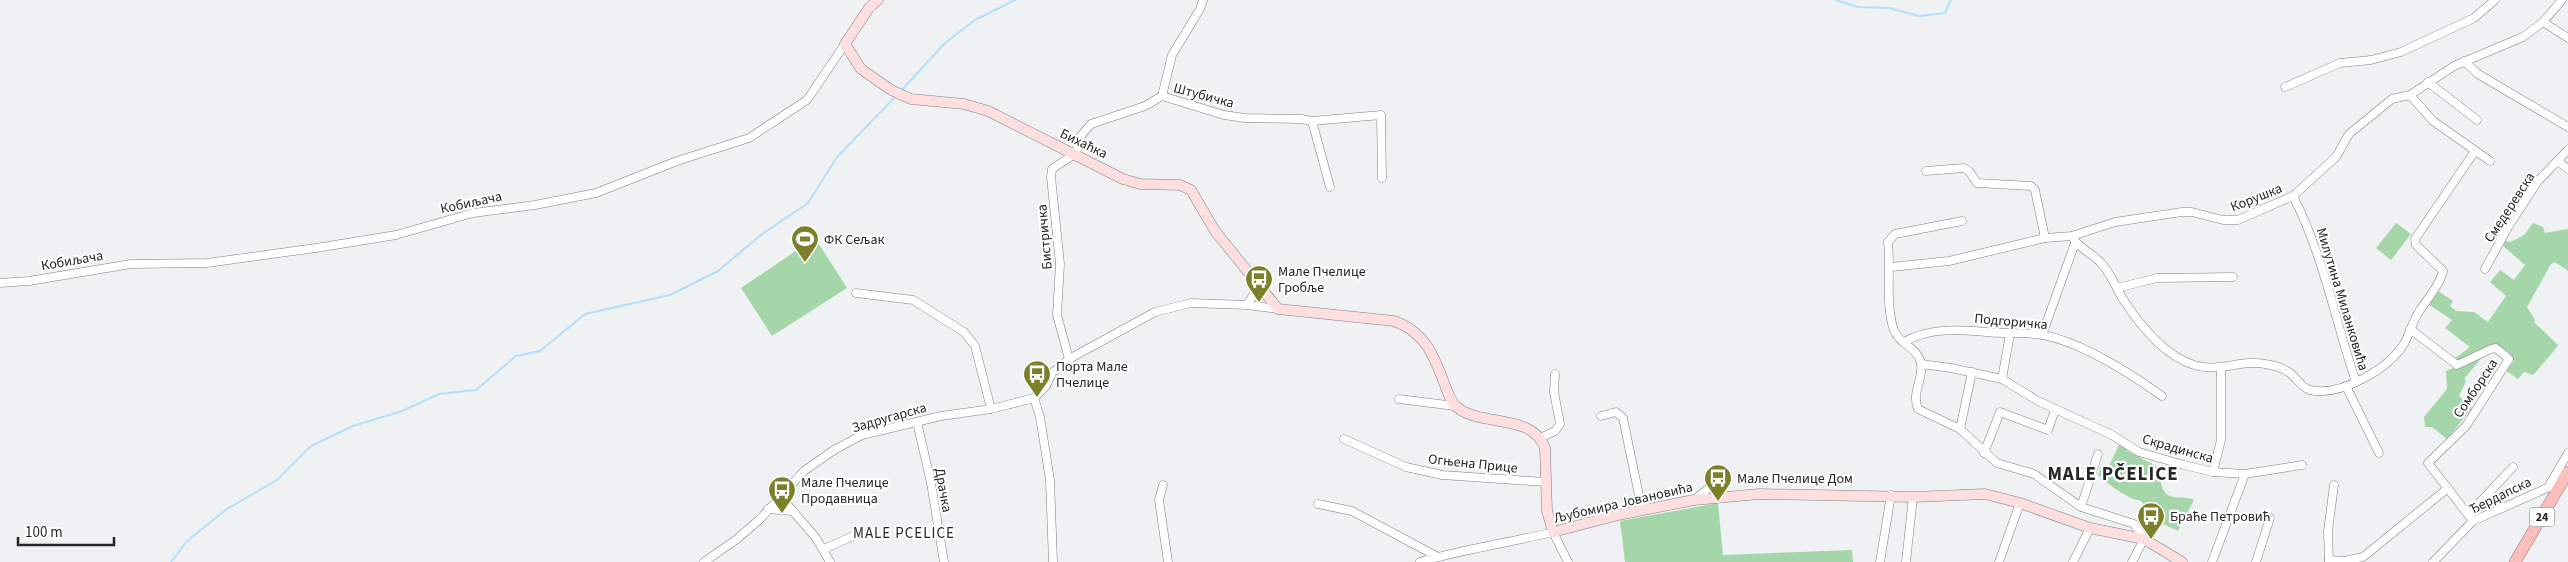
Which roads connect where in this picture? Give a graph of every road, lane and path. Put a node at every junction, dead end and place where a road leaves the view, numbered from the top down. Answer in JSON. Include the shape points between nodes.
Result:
{"nodes":[{"id":1,"x":878,"y":0,"type":"edge"},
{"id":2,"x":1203,"y":0,"type":"edge"},
{"id":3,"x":2495,"y":0,"type":"edge"},
{"id":4,"x":2562,"y":0,"type":"edge"},
{"id":5,"x":2543,"y":22,"type":"junction"},
{"id":6,"x":2568,"y":38,"type":"edge"},
{"id":7,"x":845,"y":44,"type":"junction"},
{"id":8,"x":2464,"y":61,"type":"junction"},
{"id":9,"x":2428,"y":82,"type":"junction"},
{"id":10,"x":2285,"y":87,"type":"dead end"},
{"id":11,"x":2410,"y":95,"type":"junction"},
{"id":12,"x":1162,"y":96,"type":"junction"},
{"id":13,"x":2477,"y":120,"type":"dead end"},
{"id":14,"x":1312,"y":122,"type":"junction"},
{"id":15,"x":2568,"y":127,"type":"edge"},
{"id":16,"x":2568,"y":150,"type":"edge"},
{"id":17,"x":2475,"y":151,"type":"junction"},
{"id":18,"x":1076,"y":153,"type":"junction"},
{"id":19,"x":2490,"y":161,"type":"dead end"},
{"id":20,"x":2559,"y":162,"type":"junction"},
{"id":21,"x":2568,"y":169,"type":"edge"},
{"id":22,"x":1926,"y":171,"type":"dead end"},
{"id":23,"x":1382,"y":178,"type":"dead end"},
{"id":24,"x":1330,"y":187,"type":"dead end"},
{"id":25,"x":2293,"y":196,"type":"junction"},
{"id":26,"x":1962,"y":221,"type":"dead end"},
{"id":27,"x":2045,"y":238,"type":"junction"},
{"id":28,"x":2073,"y":240,"type":"junction"},
{"id":29,"x":1891,"y":267,"type":"junction"},
{"id":30,"x":2485,"y":269,"type":"dead end"},
{"id":31,"x":2233,"y":278,"type":"dead end"},
{"id":32,"x":0,"y":283,"type":"edge"},
{"id":33,"x":1259,"y":286,"type":"junction"},
{"id":34,"x":2117,"y":288,"type":"junction"},
{"id":35,"x":856,"y":293,"type":"dead end"},
{"id":36,"x":1247,"y":305,"type":"junction"},
{"id":37,"x":1278,"y":309,"type":"junction"},
{"id":38,"x":2410,"y":329,"type":"junction"},
{"id":39,"x":2010,"y":334,"type":"junction"},
{"id":40,"x":2042,"y":335,"type":"junction"},
{"id":41,"x":1904,"y":342,"type":"junction"},
{"id":42,"x":1069,"y":359,"type":"junction"},
{"id":43,"x":1921,"y":364,"type":"junction"},
{"id":44,"x":2221,"y":368,"type":"junction"},
{"id":45,"x":1972,"y":372,"type":"junction"},
{"id":46,"x":1555,"y":374,"type":"dead end"},
{"id":47,"x":2002,"y":379,"type":"junction"},
{"id":48,"x":2356,"y":382,"type":"junction"},
{"id":49,"x":2346,"y":386,"type":"junction"},
{"id":50,"x":2162,"y":396,"type":"dead end"},
{"id":51,"x":1034,"y":398,"type":"junction"},
{"id":52,"x":1399,"y":399,"type":"dead end"},
{"id":53,"x":1455,"y":406,"type":"junction"},
{"id":54,"x":991,"y":409,"type":"junction"},
{"id":55,"x":2055,"y":410,"type":"junction"},
{"id":56,"x":1601,"y":416,"type":"dead end"},
{"id":57,"x":917,"y":422,"type":"junction"},
{"id":58,"x":1960,"y":429,"type":"junction"},
{"id":59,"x":1540,"y":438,"type":"junction"},
{"id":60,"x":1344,"y":439,"type":"dead end"},
{"id":61,"x":1984,"y":453,"type":"junction"},
{"id":62,"x":2379,"y":453,"type":"dead end"},
{"id":63,"x":2568,"y":453,"type":"edge"},
{"id":64,"x":2098,"y":454,"type":"dead end"},
{"id":65,"x":2302,"y":465,"type":"dead end"},
{"id":66,"x":2513,"y":467,"type":"dead end"},
{"id":67,"x":2213,"y":472,"type":"junction"},
{"id":68,"x":1726,"y":474,"type":"dead end"},
{"id":69,"x":2245,"y":474,"type":"junction"},
{"id":70,"x":2565,"y":476,"type":"edge"},
{"id":71,"x":1545,"y":482,"type":"junction"},
{"id":72,"x":1163,"y":484,"type":"dead end"},
{"id":73,"x":1712,"y":485,"type":"junction"},
{"id":74,"x":2334,"y":485,"type":"dead end"},
{"id":75,"x":2549,"y":486,"type":"junction"},
{"id":76,"x":2448,"y":488,"type":"junction"},
{"id":77,"x":780,"y":495,"type":"junction"},
{"id":78,"x":1891,"y":495,"type":"junction"},
{"id":79,"x":1913,"y":497,"type":"junction"},
{"id":80,"x":1721,"y":498,"type":"junction"},
{"id":81,"x":1694,"y":500,"type":"junction"},
{"id":82,"x":2020,"y":503,"type":"junction"},
{"id":83,"x":1318,"y":504,"type":"dead end"},
{"id":84,"x":2080,"y":507,"type":"junction"},
{"id":85,"x":768,"y":509,"type":"junction"},
{"id":86,"x":1642,"y":510,"type":"junction"},
{"id":87,"x":793,"y":511,"type":"junction"},
{"id":88,"x":2270,"y":518,"type":"dead end"},
{"id":89,"x":2471,"y":518,"type":"junction"},
{"id":90,"x":2090,"y":528,"type":"junction"},
{"id":91,"x":862,"y":532,"type":"dead end"},
{"id":92,"x":1553,"y":532,"type":"junction"},
{"id":93,"x":2144,"y":539,"type":"junction"},
{"id":94,"x":824,"y":549,"type":"junction"},
{"id":95,"x":711,"y":556,"type":"junction"},
{"id":96,"x":1438,"y":557,"type":"junction"},
{"id":97,"x":2329,"y":561,"type":"edge"},
{"id":98,"x":704,"y":562,"type":"edge"},
{"id":99,"x":718,"y":562,"type":"edge"},
{"id":100,"x":830,"y":562,"type":"edge"},
{"id":101,"x":944,"y":562,"type":"edge"},
{"id":102,"x":1053,"y":562,"type":"edge"},
{"id":103,"x":1168,"y":562,"type":"edge"},
{"id":104,"x":1420,"y":562,"type":"edge"},
{"id":105,"x":1568,"y":562,"type":"edge"},
{"id":106,"x":1880,"y":562,"type":"edge"},
{"id":107,"x":1906,"y":562,"type":"edge"},
{"id":108,"x":1999,"y":562,"type":"edge"},
{"id":109,"x":2073,"y":562,"type":"edge"},
{"id":110,"x":2132,"y":562,"type":"edge"},
{"id":111,"x":2182,"y":562,"type":"edge"},
{"id":112,"x":2212,"y":562,"type":"edge"},
{"id":113,"x":2256,"y":562,"type":"edge"},
{"id":114,"x":2433,"y":562,"type":"edge"},
{"id":115,"x":2515,"y":562,"type":"edge"}],
"edges":[{"from":1,"to":7,"type":"street","name":"Кобиљача"},
{"from":2,"to":12,"type":"street","via":[[1172,55]]},
{"from":3,"to":10,"type":"street","via":[[2474,18],[2401,52],[2371,60],[2340,63]]},
{"from":4,"to":5,"type":"street","name":"Корушка"},
{"from":5,"to":6,"type":"street"},
{"from":5,"to":8,"type":"street","name":"Корушка","via":[[2523,37]]},
{"from":7,"to":18,"type":"street","name":"Бихаћка","via":[[861,69],[899,94],[918,100],[982,109]]},
{"from":7,"to":32,"type":"street","name":"Кобиљача","via":[[808,100],[749,138],[677,161],[596,193],[473,213],[396,235],[316,248],[207,263],[131,264]]},
{"from":8,"to":9,"type":"street","name":"Корушка"},
{"from":8,"to":15,"type":"street","via":[[2478,74]]},
{"from":9,"to":11,"type":"street","name":"Корушка"},
{"from":9,"to":13,"type":"street"},
{"from":11,"to":17,"type":"street","via":[[2438,124]]},
{"from":11,"to":25,"type":"street","name":"Корушка","via":[[2392,99],[2352,132],[2332,161]]},
{"from":12,"to":14,"type":"street","name":"Штубичка","via":[[1224,115]]},
{"from":12,"to":18,"type":"street","name":"Штубичка","via":[[1145,106],[1091,124],[1080,137]]},
{"from":14,"to":23,"type":"street","name":"Штубичка","via":[[1381,115]]},
{"from":14,"to":24,"type":"street"},
{"from":16,"to":20,"type":"street","name":"Смедеревска"},
{"from":17,"to":19,"type":"street"},
{"from":17,"to":38,"type":"street","via":[[2415,239],[2416,245],[2443,271]]},
{"from":18,"to":33,"type":"street","name":"Бихаћка","via":[[1123,179],[1140,184],[1180,185],[1191,190],[1214,231]]},
{"from":18,"to":42,"type":"street","name":"Бистричка","via":[[1052,169],[1051,177],[1060,264],[1057,315]]},
{"from":20,"to":21,"type":"street"},
{"from":20,"to":30,"type":"street","name":"Смедеревска","via":[[2538,181]]},
{"from":22,"to":27,"type":"street","via":[[1964,168],[1977,183],[2031,186],[2035,190]]},
{"from":25,"to":28,"type":"street","name":"Корушка","via":[[2238,220],[2182,212],[2116,222]]},
{"from":25,"to":48,"type":"street","name":"Милутина Миланковића","via":[[2315,242]]},
{"from":26,"to":29,"type":"street","via":[[1895,234],[1888,242]]},
{"from":27,"to":28,"type":"street","name":"Корушка"},
{"from":27,"to":29,"type":"street","name":"Корушка","via":[[1949,261]]},
{"from":28,"to":34,"type":"street","via":[[2102,264]]},
{"from":28,"to":40,"type":"street"},
{"from":29,"to":41,"type":"street","via":[[1888,292],[1894,330]]},
{"from":31,"to":34,"type":"street","via":[[2157,278]]},
{"from":33,"to":36,"type":"street"},
{"from":33,"to":37,"type":"street","name":"Бихаћка"},
{"from":34,"to":44,"type":"street","via":[[2132,312],[2166,348],[2194,365]]},
{"from":35,"to":54,"type":"street","via":[[913,300],[964,332],[975,346]]},
{"from":36,"to":37,"type":"street"},
{"from":36,"to":42,"type":"street","via":[[1191,303],[1155,312]]},
{"from":37,"to":53,"type":"street","via":[[1394,321],[1407,326],[1428,346]]},
{"from":38,"to":48,"type":"street","via":[[2404,344],[2393,357]]},
{"from":38,"to":76,"type":"street","name":"Сомборска","via":[[2457,365],[2496,348],[2509,359],[2466,426],[2428,463]]},
{"from":39,"to":40,"type":"street","name":"Подгоричка"},
{"from":39,"to":41,"type":"street","name":"Подгоричка","via":[[1963,329],[1919,334]]},
{"from":39,"to":47,"type":"street"},
{"from":40,"to":50,"type":"street","name":"Подгоричка","via":[[2129,373]]},
{"from":41,"to":43,"type":"street"},
{"from":42,"to":51,"type":"street","via":[[1052,373],[1046,386]]},
{"from":43,"to":45,"type":"street","name":"Скрадинска"},
{"from":43,"to":58,"type":"street","via":[[1915,400],[1918,409]]},
{"from":44,"to":49,"type":"street","via":[[2261,363],[2288,372],[2309,390]]},
{"from":44,"to":67,"type":"street","via":[[2221,440]]},
{"from":45,"to":47,"type":"street","name":"Скрадинска"},
{"from":45,"to":58,"type":"street"},
{"from":46,"to":59,"type":"street","via":[[1554,392],[1560,424],[1555,431]]},
{"from":47,"to":55,"type":"street","name":"Скрадинска"},
{"from":48,"to":49,"type":"street"},
{"from":49,"to":62,"type":"street","name":"Милутина Миланковића"},
{"from":51,"to":54,"type":"street","name":"Задругарска"},
{"from":51,"to":102,"type":"street","via":[[1050,480]]},
{"from":52,"to":53,"type":"street"},
{"from":53,"to":59,"type":"street","via":[[1492,420],[1527,428]]},
{"from":54,"to":57,"type":"street","name":"Задругарска"},
{"from":55,"to":61,"type":"street","via":[[2048,430],[2000,412]]},
{"from":55,"to":67,"type":"street","name":"Скрадинска","via":[[2112,435],[2139,452]]},
{"from":56,"to":86,"type":"street","via":[[1616,412],[1623,418]]},
{"from":57,"to":77,"type":"street","name":"Задругарска","via":[[862,435],[804,470]]},
{"from":57,"to":101,"type":"street","name":"Драчка"},
{"from":58,"to":61,"type":"street"},
{"from":59,"to":71,"type":"street","via":[[1545,448]]},
{"from":60,"to":71,"type":"street","name":"Огњена Прице","via":[[1406,467],[1442,476]]},
{"from":61,"to":84,"type":"street","via":[[2003,465],[2034,474]]},
{"from":63,"to":75,"type":"street"},
{"from":64,"to":84,"type":"street"},
{"from":65,"to":69,"type":"street","name":"Скрадинска"},
{"from":66,"to":89,"type":"street"},
{"from":67,"to":69,"type":"street","name":"Скрадинска"},
{"from":68,"to":73,"type":"street"},
{"from":69,"to":112,"type":"street"},
{"from":70,"to":75,"type":"street","name":"Ђердапска"},
{"from":70,"to":115,"type":"main road","number":"24"},
{"from":71,"to":92,"type":"street","via":[[1548,517]]},
{"from":72,"to":103,"type":"street","via":[[1159,500]]},
{"from":73,"to":80,"type":"street"},
{"from":73,"to":81,"type":"street"},
{"from":74,"to":97,"type":"street","via":[[2328,531]]},
{"from":75,"to":89,"type":"street","name":"Ђердапска"},
{"from":76,"to":89,"type":"street","name":"Сомборска"},
{"from":76,"to":97,"type":"street","via":[[2362,557]]},
{"from":77,"to":85,"type":"street","name":"Задругарска"},
{"from":77,"to":87,"type":"street"},
{"from":78,"to":79,"type":"street","name":"Љубомира Јовановића"},
{"from":78,"to":80,"type":"street","name":"Љубомира Јовановића","via":[[1759,494]]},
{"from":78,"to":106,"type":"street"},
{"from":79,"to":82,"type":"street","name":"Љубомира Јовановића","via":[[1985,494]]},
{"from":79,"to":107,"type":"street"},
{"from":80,"to":81,"type":"street","name":"Љубомира Јовановића"},
{"from":81,"to":86,"type":"street","name":"Љубомира Јовановића"},
{"from":82,"to":90,"type":"street","name":"Љубомира Јовановића"},
{"from":82,"to":108,"type":"street"},
{"from":83,"to":96,"type":"street","via":[[1352,511]]},
{"from":84,"to":93,"type":"street","via":[[2131,522],[2140,529]]},
{"from":85,"to":87,"type":"street"},
{"from":85,"to":95,"type":"street","name":"Задругарска","via":[[738,539]]},
{"from":86,"to":92,"type":"street","name":"Љубомира Јовановића"},
{"from":87,"to":94,"type":"street"},
{"from":88,"to":113,"type":"street"},
{"from":89,"to":114,"type":"street","name":"Ђердапска"},
{"from":90,"to":93,"type":"street","name":"Љубомира Јовановића"},
{"from":90,"to":109,"type":"street"},
{"from":91,"to":94,"type":"street"},
{"from":92,"to":96,"type":"street","name":"Љубомира Јовановића"},
{"from":92,"to":105,"type":"street"},
{"from":93,"to":110,"type":"street"},
{"from":93,"to":111,"type":"street","name":"Љубомира Јовановића"},
{"from":94,"to":100,"type":"street"},
{"from":95,"to":98,"type":"street","name":"Задругарска"},
{"from":95,"to":99,"type":"street"},
{"from":96,"to":104,"type":"street","name":"Љубомира Јовановића"}]}
